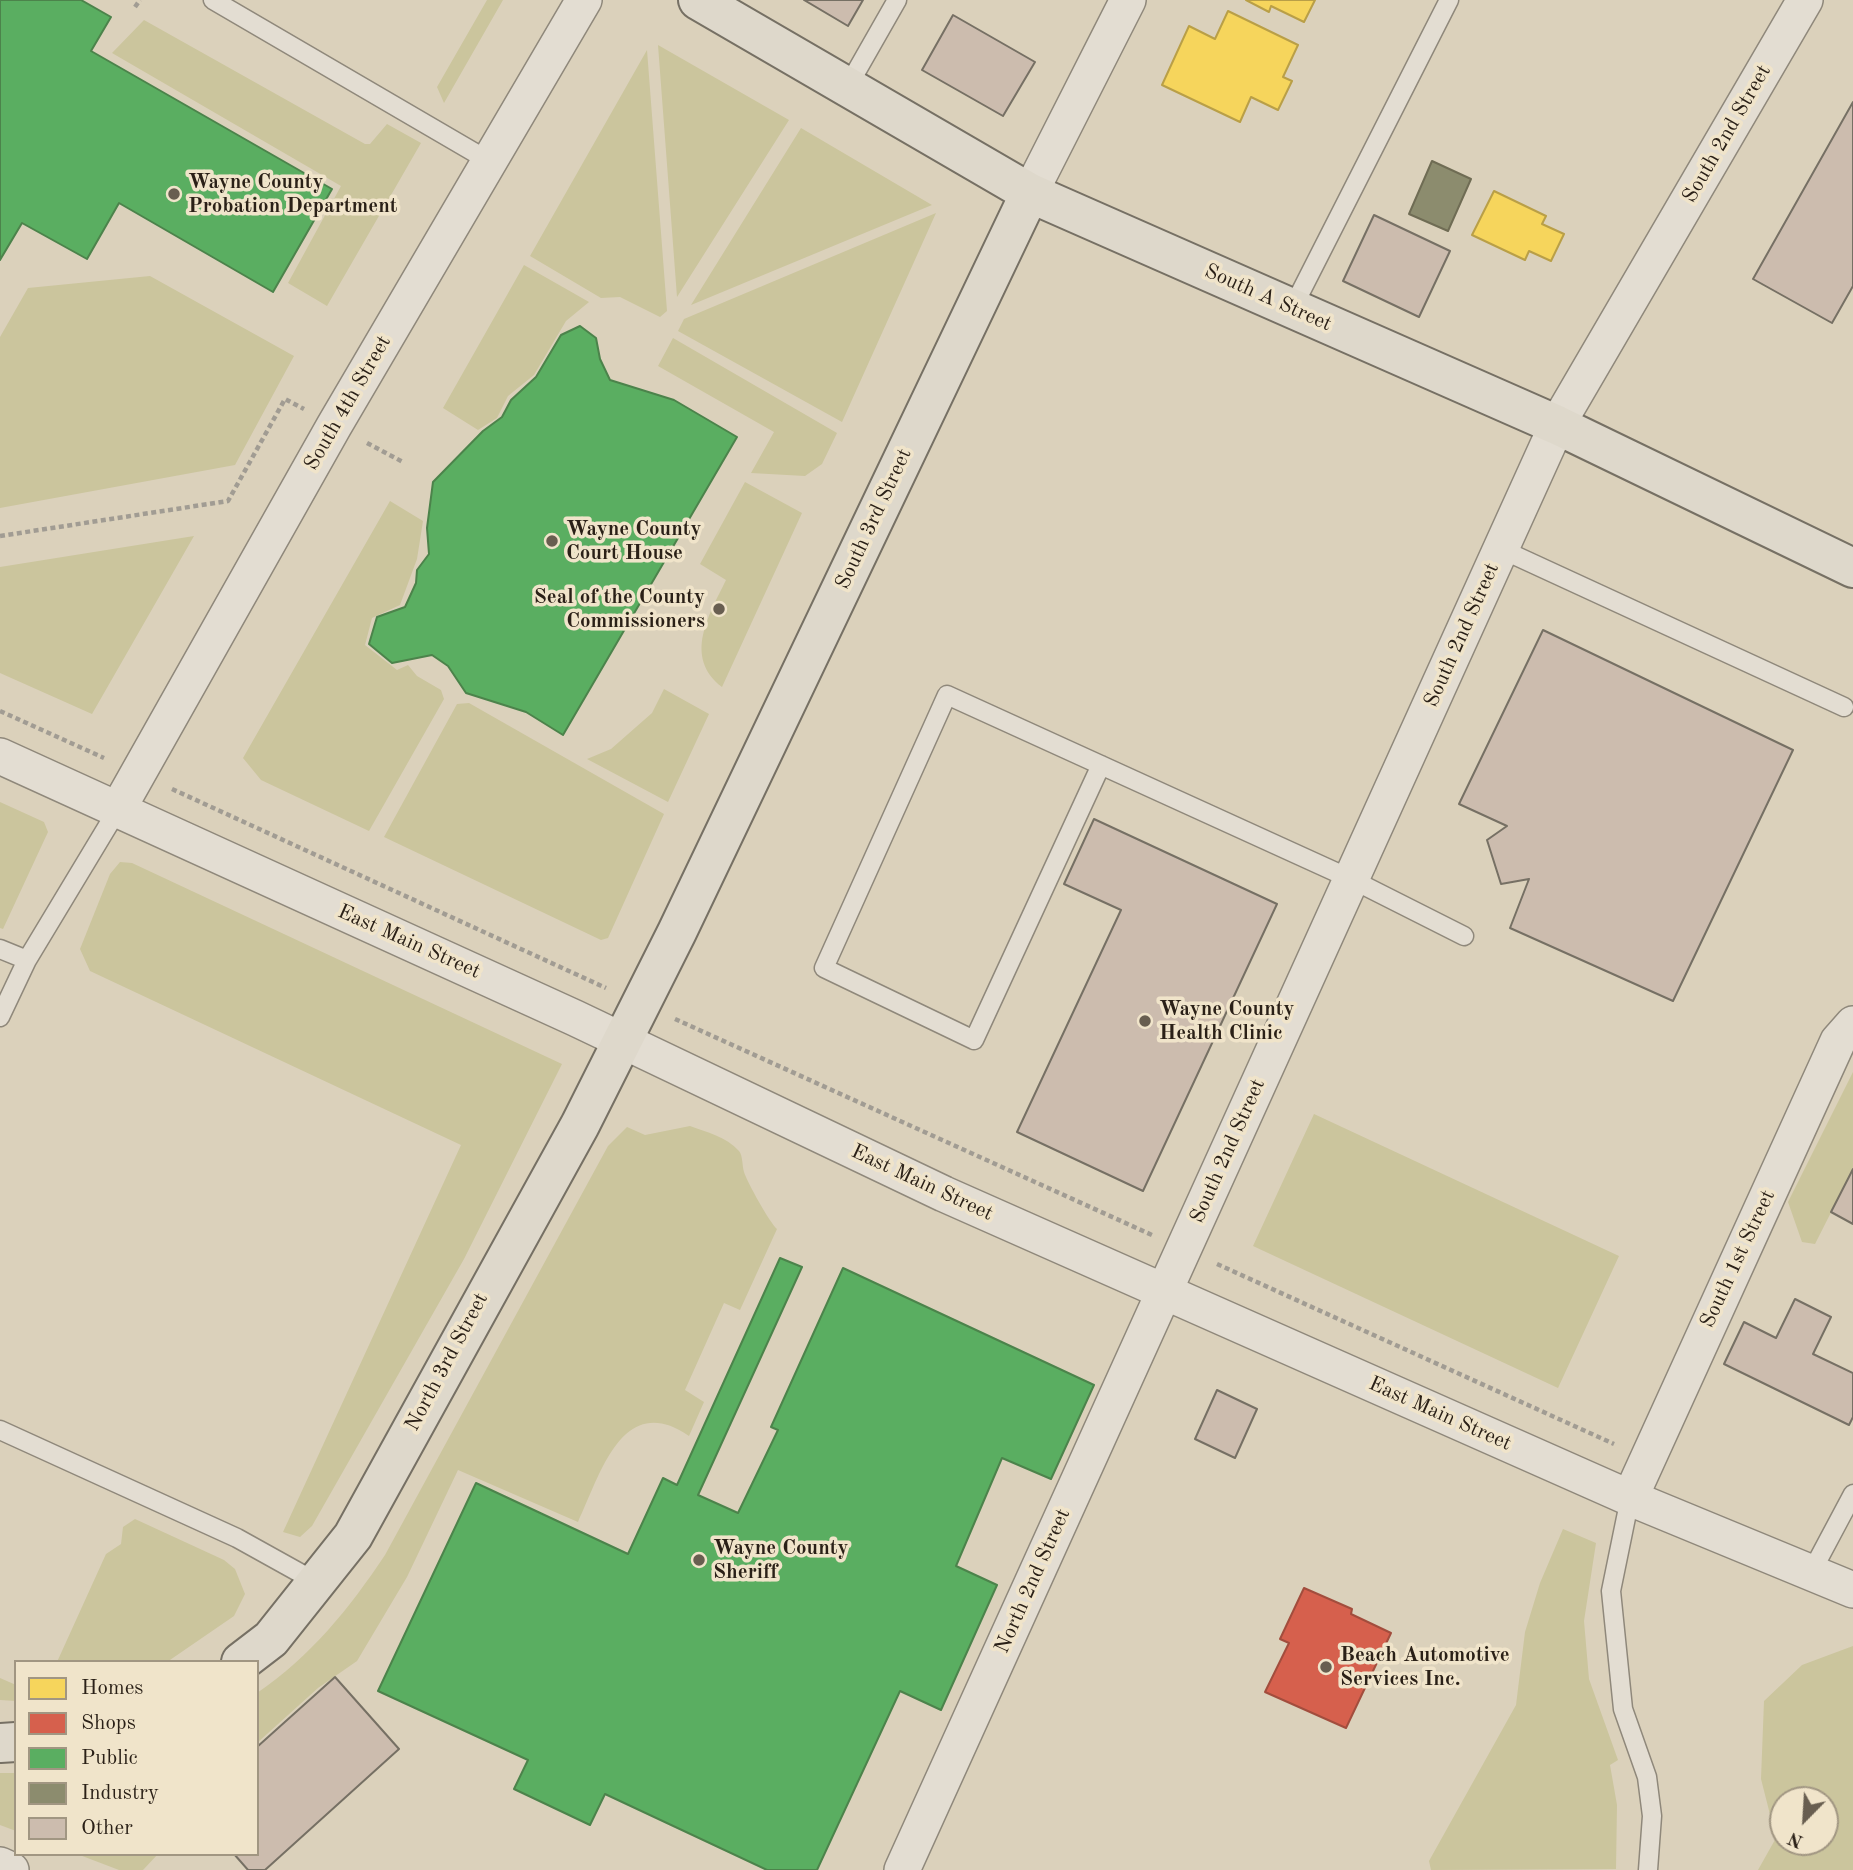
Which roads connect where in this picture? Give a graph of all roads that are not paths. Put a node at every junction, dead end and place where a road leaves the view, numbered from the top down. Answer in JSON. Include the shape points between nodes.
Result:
{"nodes":[{"id":1,"x":213,"y":0,"type":"edge"},
{"id":2,"x":584,"y":0,"type":"edge"},
{"id":3,"x":698,"y":0,"type":"edge"},
{"id":4,"x":897,"y":0,"type":"edge"},
{"id":5,"x":1128,"y":0,"type":"edge"},
{"id":6,"x":1449,"y":0,"type":"edge"},
{"id":7,"x":1805,"y":0,"type":"edge"},
{"id":8,"x":848,"y":86,"type":"junction"},
{"id":9,"x":489,"y":161,"type":"junction"},
{"id":10,"x":1030,"y":194,"type":"junction"},
{"id":11,"x":1292,"y":309,"type":"junction"},
{"id":12,"x":1557,"y":425,"type":"junction"},
{"id":13,"x":1501,"y":549,"type":"junction"},
{"id":14,"x":1853,"y":568,"type":"edge"},
{"id":15,"x":1844,"y":707,"type":"dead end"},
{"id":16,"x":0,"y":756,"type":"edge"},
{"id":17,"x":1101,"y":765,"type":"junction"},
{"id":18,"x":117,"y":809,"type":"junction"},
{"id":19,"x":1351,"y":879,"type":"junction"},
{"id":20,"x":1464,"y":936,"type":"dead end"},
{"id":21,"x":0,"y":949,"type":"edge"},
{"id":22,"x":27,"y":960,"type":"junction"},
{"id":23,"x":0,"y":1017,"type":"edge"},
{"id":24,"x":1853,"y":1024,"type":"edge"},
{"id":25,"x":625,"y":1041,"type":"junction"},
{"id":26,"x":1163,"y":1292,"type":"junction"},
{"id":27,"x":0,"y":1430,"type":"edge"},
{"id":28,"x":1853,"y":1494,"type":"edge"},
{"id":29,"x":1630,"y":1498,"type":"junction"},
{"id":30,"x":1812,"y":1571,"type":"junction"},
{"id":31,"x":318,"y":1583,"type":"junction"},
{"id":32,"x":1853,"y":1590,"type":"edge"},
{"id":33,"x":244,"y":1660,"type":"edge"},
{"id":34,"x":0,"y":1865,"type":"edge"},
{"id":35,"x":11,"y":1870,"type":"edge"},
{"id":36,"x":901,"y":1870,"type":"edge"},
{"id":37,"x":1648,"y":1870,"type":"edge"}],
"edges":[{"from":1,"to":9,"type":"lane"},
{"from":2,"to":9,"type":"street","name":"South 4th Street"},
{"from":3,"to":8,"type":"main road","name":"South A Street"},
{"from":4,"to":8,"type":"lane"},
{"from":5,"to":10,"type":"street","name":"South 3rd Street"},
{"from":6,"to":11,"type":"lane"},
{"from":7,"to":12,"type":"street","name":"South 2nd Street"},
{"from":8,"to":10,"type":"main road","name":"South A Street"},
{"from":9,"to":18,"type":"street","name":"South 4th Street"},
{"from":10,"to":11,"type":"main road","name":"South A Street"},
{"from":10,"to":25,"type":"main road","name":"South 3rd Street"},
{"from":11,"to":12,"type":"main road","name":"South A Street"},
{"from":12,"to":13,"type":"street","name":"South 2nd Street"},
{"from":12,"to":14,"type":"main road","name":"South A Street"},
{"from":13,"to":15,"type":"lane"},
{"from":13,"to":19,"type":"street","name":"South 2nd Street"},
{"from":16,"to":18,"type":"street","name":"East Main Street"},
{"from":17,"to":17,"type":"lane","via":[[947,695],[824,968],[974,1040]]},
{"from":17,"to":19,"type":"lane"},
{"from":18,"to":22,"type":"lane"},
{"from":18,"to":25,"type":"street","name":"East Main Street"},
{"from":19,"to":20,"type":"lane"},
{"from":19,"to":26,"type":"street","name":"South 2nd Street"},
{"from":21,"to":22,"type":"lane"},
{"from":22,"to":23,"type":"lane"},
{"from":24,"to":29,"type":"street","name":"South 1st Street","via":[[1838,1041]]},
{"from":25,"to":26,"type":"street","name":"East Main Street","via":[[944,1194]]},
{"from":25,"to":31,"type":"main road","name":"North 3rd Street","via":[[353,1536]]},
{"from":26,"to":29,"type":"street","name":"East Main Street"},
{"from":26,"to":36,"type":"street","name":"North 2nd Street"},
{"from":27,"to":31,"type":"lane","via":[[237,1538]]},
{"from":28,"to":30,"type":"lane"},
{"from":29,"to":30,"type":"street","name":"East Main Street"},
{"from":29,"to":37,"type":"lane","via":[[1611,1591],[1623,1709],[1647,1777],[1652,1816]]},
{"from":30,"to":32,"type":"street","name":"East Main Street"},
{"from":31,"to":33,"type":"main road","name":"North 3rd Street","via":[[271,1639]]},
{"from":34,"to":35,"type":"street"}]}
